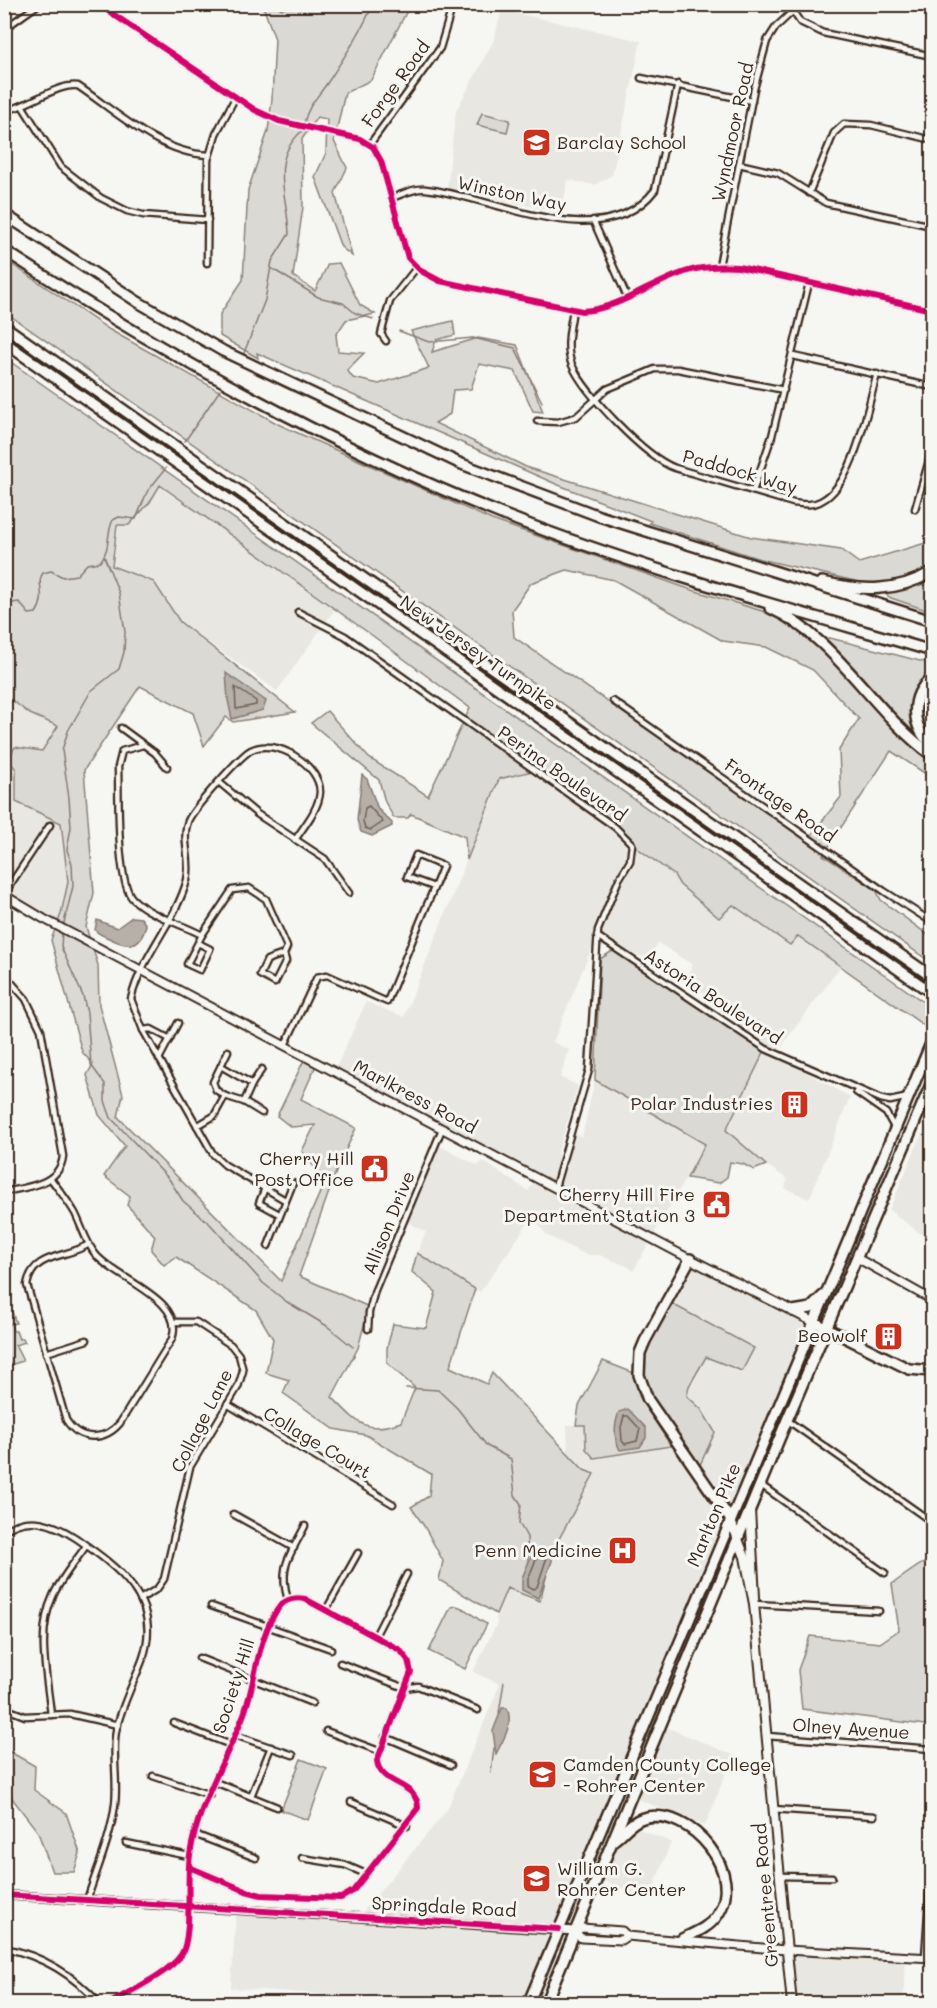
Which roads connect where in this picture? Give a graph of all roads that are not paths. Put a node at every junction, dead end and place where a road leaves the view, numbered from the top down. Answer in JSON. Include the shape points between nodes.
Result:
{"nodes":[{"id":1,"x":39,"y":4,"type":"edge"},
{"id":2,"x":98,"y":4,"type":"edge"},
{"id":3,"x":453,"y":4,"type":"edge"},
{"id":4,"x":788,"y":4,"type":"edge"},
{"id":5,"x":792,"y":12,"type":"junction"},
{"id":6,"x":4,"y":29,"type":"edge"},
{"id":7,"x":933,"y":56,"type":"edge"},
{"id":8,"x":641,"y":78,"type":"dead end"},
{"id":9,"x":678,"y":84,"type":"junction"},
{"id":10,"x":235,"y":98,"type":"junction"},
{"id":11,"x":752,"y":101,"type":"junction"},
{"id":12,"x":23,"y":107,"type":"junction"},
{"id":13,"x":4,"y":111,"type":"edge"},
{"id":14,"x":933,"y":140,"type":"edge"},
{"id":15,"x":370,"y":144,"type":"junction"},
{"id":16,"x":209,"y":155,"type":"junction"},
{"id":17,"x":739,"y":164,"type":"junction"},
{"id":18,"x":809,"y":193,"type":"junction"},
{"id":19,"x":391,"y":198,"type":"junction"},
{"id":20,"x":4,"y":214,"type":"edge"},
{"id":21,"x":208,"y":220,"type":"junction"},
{"id":22,"x":593,"y":220,"type":"junction"},
{"id":23,"x":933,"y":226,"type":"edge"},
{"id":24,"x":4,"y":250,"type":"edge"},
{"id":25,"x":207,"y":263,"type":"dead end"},
{"id":26,"x":718,"y":266,"type":"junction"},
{"id":27,"x":417,"y":267,"type":"junction"},
{"id":28,"x":809,"y":283,"type":"junction"},
{"id":29,"x":627,"y":297,"type":"junction"},
{"id":30,"x":573,"y":310,"type":"junction"},
{"id":31,"x":933,"y":310,"type":"edge"},
{"id":32,"x":4,"y":326,"type":"edge"},
{"id":33,"x":386,"y":341,"type":"dead end"},
{"id":34,"x":4,"y":342,"type":"edge"},
{"id":35,"x":793,"y":356,"type":"junction"},
{"id":36,"x":877,"y":374,"type":"junction"},
{"id":37,"x":933,"y":387,"type":"edge"},
{"id":38,"x":784,"y":390,"type":"junction"},
{"id":39,"x":594,"y":399,"type":"junction"},
{"id":40,"x":537,"y":421,"type":"dead end"},
{"id":41,"x":933,"y":450,"type":"edge"},
{"id":42,"x":753,"y":491,"type":"junction"},
{"id":43,"x":915,"y":508,"type":"dead end"},
{"id":44,"x":751,"y":566,"type":"junction"},
{"id":45,"x":933,"y":572,"type":"edge"},
{"id":46,"x":743,"y":595,"type":"junction"},
{"id":47,"x":298,"y":612,"type":"dead end"},
{"id":48,"x":933,"y":621,"type":"edge"},
{"id":49,"x":933,"y":651,"type":"edge"},
{"id":50,"x":933,"y":678,"type":"edge"},
{"id":51,"x":613,"y":701,"type":"dead end"},
{"id":52,"x":121,"y":728,"type":"dead end"},
{"id":53,"x":143,"y":745,"type":"junction"},
{"id":54,"x":933,"y":745,"type":"edge"},
{"id":55,"x":933,"y":755,"type":"edge"},
{"id":56,"x":167,"y":766,"type":"dead end"},
{"id":57,"x":220,"y":783,"type":"junction"},
{"id":58,"x":50,"y":825,"type":"dead end"},
{"id":59,"x":295,"y":840,"type":"junction"},
{"id":60,"x":434,"y":887,"type":"junction"},
{"id":61,"x":349,"y":893,"type":"dead end"},
{"id":62,"x":4,"y":895,"type":"edge"},
{"id":63,"x":168,"y":920,"type":"junction"},
{"id":64,"x":933,"y":922,"type":"edge"},
{"id":65,"x":202,"y":935,"type":"junction"},
{"id":66,"x":597,"y":936,"type":"junction"},
{"id":67,"x":198,"y":943,"type":"junction"},
{"id":68,"x":284,"y":954,"type":"junction"},
{"id":69,"x":142,"y":968,"type":"junction"},
{"id":70,"x":4,"y":974,"type":"edge"},
{"id":71,"x":933,"y":976,"type":"edge"},
{"id":72,"x":933,"y":993,"type":"edge"},
{"id":73,"x":178,"y":1023,"type":"dead end"},
{"id":74,"x":143,"y":1030,"type":"junction"},
{"id":75,"x":170,"y":1039,"type":"junction"},
{"id":76,"x":933,"y":1041,"type":"edge"},
{"id":77,"x":285,"y":1045,"type":"junction"},
{"id":78,"x":228,"y":1051,"type":"dead end"},
{"id":79,"x":159,"y":1059,"type":"junction"},
{"id":80,"x":221,"y":1066,"type":"junction"},
{"id":81,"x":262,"y":1069,"type":"dead end"},
{"id":82,"x":933,"y":1082,"type":"edge"},
{"id":83,"x":252,"y":1084,"type":"junction"},
{"id":84,"x":852,"y":1088,"type":"junction"},
{"id":85,"x":225,"y":1096,"type":"junction"},
{"id":86,"x":909,"y":1097,"type":"junction"},
{"id":87,"x":244,"y":1102,"type":"junction"},
{"id":88,"x":262,"y":1113,"type":"dead end"},
{"id":89,"x":197,"y":1126,"type":"junction"},
{"id":90,"x":442,"y":1129,"type":"junction"},
{"id":91,"x":895,"y":1130,"type":"junction"},
{"id":92,"x":51,"y":1179,"type":"junction"},
{"id":93,"x":293,"y":1183,"type":"dead end"},
{"id":94,"x":555,"y":1187,"type":"junction"},
{"id":95,"x":265,"y":1188,"type":"junction"},
{"id":96,"x":4,"y":1192,"type":"edge"},
{"id":97,"x":285,"y":1200,"type":"junction"},
{"id":98,"x":279,"y":1214,"type":"junction"},
{"id":99,"x":89,"y":1244,"type":"junction"},
{"id":100,"x":268,"y":1246,"type":"dead end"},
{"id":101,"x":857,"y":1258,"type":"junction"},
{"id":102,"x":690,"y":1259,"type":"junction"},
{"id":103,"x":828,"y":1289,"type":"junction"},
{"id":104,"x":933,"y":1300,"type":"edge"},
{"id":105,"x":794,"y":1311,"type":"junction"},
{"id":106,"x":174,"y":1322,"type":"junction"},
{"id":107,"x":814,"y":1322,"type":"junction"},
{"id":108,"x":826,"y":1328,"type":"junction"},
{"id":109,"x":368,"y":1329,"type":"dead end"},
{"id":110,"x":87,"y":1340,"type":"dead end"},
{"id":111,"x":46,"y":1353,"type":"junction"},
{"id":112,"x":933,"y":1371,"type":"edge"},
{"id":113,"x":227,"y":1404,"type":"junction"},
{"id":114,"x":787,"y":1419,"type":"junction"},
{"id":115,"x":761,"y":1485,"type":"junction"},
{"id":116,"x":393,"y":1504,"type":"dead end"},
{"id":117,"x":750,"y":1508,"type":"junction"},
{"id":118,"x":233,"y":1514,"type":"dead end"},
{"id":119,"x":730,"y":1519,"type":"junction"},
{"id":120,"x":933,"y":1522,"type":"edge"},
{"id":121,"x":305,"y":1526,"type":"dead end"},
{"id":122,"x":4,"y":1531,"type":"edge"},
{"id":123,"x":738,"y":1539,"type":"junction"},
{"id":124,"x":86,"y":1546,"type":"junction"},
{"id":125,"x":294,"y":1548,"type":"junction"},
{"id":126,"x":358,"y":1553,"type":"dead end"},
{"id":127,"x":407,"y":1574,"type":"dead end"},
{"id":128,"x":885,"y":1574,"type":"dead end"},
{"id":129,"x":140,"y":1599,"type":"junction"},
{"id":130,"x":288,"y":1600,"type":"junction"},
{"id":131,"x":754,"y":1604,"type":"junction"},
{"id":132,"x":211,"y":1606,"type":"dead end"},
{"id":133,"x":326,"y":1610,"type":"junction"},
{"id":134,"x":879,"y":1611,"type":"dead end"},
{"id":135,"x":270,"y":1626,"type":"junction"},
{"id":136,"x":375,"y":1636,"type":"junction"},
{"id":137,"x":331,"y":1649,"type":"dead end"},
{"id":138,"x":199,"y":1658,"type":"dead end"},
{"id":139,"x":340,"y":1663,"type":"dead end"},
{"id":140,"x":252,"y":1679,"type":"junction"},
{"id":141,"x":405,"y":1688,"type":"junction"},
{"id":142,"x":312,"y":1704,"type":"dead end"},
{"id":143,"x":4,"y":1708,"type":"edge"},
{"id":144,"x":477,"y":1710,"type":"dead end"},
{"id":145,"x":51,"y":1715,"type":"junction"},
{"id":146,"x":174,"y":1723,"type":"dead end"},
{"id":147,"x":118,"y":1725,"type":"junction"},
{"id":148,"x":326,"y":1731,"type":"dead end"},
{"id":149,"x":235,"y":1735,"type":"junction"},
{"id":150,"x":767,"y":1736,"type":"junction"},
{"id":151,"x":385,"y":1737,"type":"junction"},
{"id":152,"x":231,"y":1745,"type":"junction"},
{"id":153,"x":271,"y":1747,"type":"junction"},
{"id":154,"x":933,"y":1749,"type":"edge"},
{"id":155,"x":379,"y":1751,"type":"junction"},
{"id":156,"x":293,"y":1755,"type":"dead end"},
{"id":157,"x":451,"y":1766,"type":"dead end"},
{"id":158,"x":153,"y":1776,"type":"dead end"},
{"id":159,"x":215,"y":1782,"type":"junction"},
{"id":160,"x":210,"y":1795,"type":"junction"},
{"id":161,"x":251,"y":1796,"type":"junction"},
{"id":162,"x":351,"y":1802,"type":"dead end"},
{"id":163,"x":277,"y":1807,"type":"dead end"},
{"id":164,"x":773,"y":1809,"type":"junction"},
{"id":165,"x":874,"y":1816,"type":"dead end"},
{"id":166,"x":407,"y":1826,"type":"junction"},
{"id":167,"x":194,"y":1834,"type":"junction"},
{"id":168,"x":612,"y":1841,"type":"junction"},
{"id":169,"x":126,"y":1843,"type":"dead end"},
{"id":170,"x":189,"y":1857,"type":"junction"},
{"id":171,"x":256,"y":1858,"type":"dead end"},
{"id":172,"x":302,"y":1858,"type":"dead end"},
{"id":173,"x":189,"y":1866,"type":"junction"},
{"id":174,"x":366,"y":1874,"type":"junction"},
{"id":175,"x":779,"y":1876,"type":"junction"},
{"id":176,"x":832,"y":1877,"type":"dead end"},
{"id":177,"x":930,"y":1883,"type":"dead end"},
{"id":178,"x":4,"y":1895,"type":"edge"},
{"id":179,"x":87,"y":1900,"type":"junction"},
{"id":180,"x":187,"y":1908,"type":"junction"},
{"id":181,"x":559,"y":1929,"type":"junction"},
{"id":182,"x":575,"y":1931,"type":"junction"},
{"id":183,"x":682,"y":1939,"type":"junction"},
{"id":184,"x":4,"y":1947,"type":"edge"},
{"id":185,"x":786,"y":1950,"type":"junction"},
{"id":186,"x":929,"y":1958,"type":"edge"},
{"id":187,"x":100,"y":2004,"type":"edge"},
{"id":188,"x":109,"y":2004,"type":"edge"},
{"id":189,"x":528,"y":2004,"type":"edge"},
{"id":190,"x":545,"y":2004,"type":"edge"},
{"id":191,"x":792,"y":2004,"type":"edge"}],
"edges":[{"from":1,"to":6,"type":"street"},
{"from":2,"to":10,"type":"street"},
{"from":3,"to":15,"type":"street","name":"Forge Road","via":[[440,48]]},
{"from":4,"to":5,"type":"street"},
{"from":5,"to":7,"type":"street","via":[[800,22],[823,33]]},
{"from":5,"to":11,"type":"street","name":"Wyndmoor Road","via":[[767,41]]},
{"from":8,"to":9,"type":"street"},
{"from":9,"to":11,"type":"street"},
{"from":9,"to":22,"type":"street","name":"Winston Way","via":[[655,190],[632,210]]},
{"from":10,"to":15,"type":"street","via":[[267,116]]},
{"from":10,"to":16,"type":"street"},
{"from":11,"to":17,"type":"street","name":"Wyndmoor Road"},
{"from":12,"to":13,"type":"street"},
{"from":12,"to":16,"type":"street","via":[[62,87],[78,86],[166,146]]},
{"from":12,"to":21,"type":"street","via":[[61,167],[101,198],[144,215]]},
{"from":14,"to":18,"type":"street","via":[[871,125],[844,124],[834,133]]},
{"from":15,"to":19,"type":"street","via":[[381,161]]},
{"from":16,"to":21,"type":"street"},
{"from":17,"to":18,"type":"street","via":[[778,173]]},
{"from":17,"to":26,"type":"street","name":"Wyndmoor Road"},
{"from":18,"to":23,"type":"street","via":[[826,202]]},
{"from":19,"to":22,"type":"street","name":"Winston Way","via":[[424,188],[556,219]]},
{"from":19,"to":27,"type":"street","via":[[403,245]]},
{"from":20,"to":44,"type":"highway","via":[[138,302],[223,351],[359,418],[511,484]]},
{"from":21,"to":25,"type":"street"},
{"from":22,"to":29,"type":"street"},
{"from":24,"to":46,"type":"highway","via":[[162,349],[337,441],[505,515]]},
{"from":26,"to":28,"type":"street","via":[[752,269]]},
{"from":26,"to":29,"type":"street","via":[[687,272]]},
{"from":27,"to":30,"type":"street","via":[[440,281]]},
{"from":27,"to":33,"type":"street","via":[[390,301],[381,334]]},
{"from":28,"to":31,"type":"street"},
{"from":28,"to":35,"type":"street"},
{"from":29,"to":30,"type":"street","via":[[591,310]]},
{"from":30,"to":39,"type":"street","name":"Paddock Way","via":[[568,348],[572,364]]},
{"from":32,"to":71,"type":"highway","name":"New Jersey Turnpike"},
{"from":34,"to":72,"type":"highway","name":"New Jersey Turnpike"},
{"from":35,"to":36,"type":"street"},
{"from":35,"to":38,"type":"street"},
{"from":36,"to":37,"type":"street"},
{"from":36,"to":42,"type":"street","name":"Paddock Way","via":[[856,448],[837,487],[828,496],[803,504]]},
{"from":38,"to":39,"type":"street","via":[[667,368],[647,371]]},
{"from":38,"to":42,"type":"street"},
{"from":39,"to":40,"type":"street","via":[[576,417],[566,421]]},
{"from":39,"to":42,"type":"street","name":"Paddock Way","via":[[660,462]]},
{"from":41,"to":43,"type":"street"},
{"from":44,"to":45,"type":"highway","via":[[871,590],[900,586]]},
{"from":44,"to":48,"type":"highway"},
{"from":46,"to":49,"type":"highway"},
{"from":46,"to":55,"type":"highway","via":[[811,632],[899,725]]},
{"from":47,"to":66,"type":"street","name":"Perina Boulevard","via":[[345,636],[629,838],[633,849],[630,861],[605,910]]},
{"from":50,"to":54,"type":"highway","via":[[920,692],[915,711],[919,729]]},
{"from":51,"to":64,"type":"street","name":"Frontage Road"},
{"from":52,"to":53,"type":"street"},
{"from":53,"to":56,"type":"street"},
{"from":53,"to":63,"type":"street","via":[[130,747],[119,757],[122,870],[124,884],[134,900]]},
{"from":57,"to":59,"type":"street"},
{"from":57,"to":59,"type":"street","via":[[244,756],[258,748],[282,749],[306,765],[316,775],[320,792],[314,811]]},
{"from":57,"to":63,"type":"street","via":[[187,823],[186,882]]},
{"from":58,"to":62,"type":"street"},
{"from":59,"to":61,"type":"street","via":[[325,859]]},
{"from":60,"to":60,"type":"street","via":[[443,866],[416,855],[407,877]]},
{"from":60,"to":77,"type":"street","via":[[387,1002],[327,975],[317,977]]},
{"from":62,"to":69,"type":"main road","name":"Marlkress Road"},
{"from":63,"to":65,"type":"street"},
{"from":63,"to":69,"type":"street"},
{"from":65,"to":67,"type":"street"},
{"from":65,"to":68,"type":"street","via":[[232,890],[249,888],[266,899],[277,919],[287,947]]},
{"from":66,"to":84,"type":"street","name":"Astoria Boulevard","via":[[766,1049]]},
{"from":66,"to":94,"type":"street","name":"Perina Boulevard","via":[[589,1070]]},
{"from":67,"to":67,"type":"street","via":[[187,964],[200,970],[210,949]]},
{"from":68,"to":68,"type":"street","via":[[267,960],[260,975],[275,983],[286,961]]},
{"from":69,"to":74,"type":"street","via":[[131,999]]},
{"from":69,"to":77,"type":"main road","name":"Marlkress Road"},
{"from":70,"to":92,"type":"street","via":[[28,1003],[45,1042],[63,1156],[61,1167]]},
{"from":73,"to":75,"type":"street"},
{"from":74,"to":75,"type":"street","via":[[151,1029]]},
{"from":74,"to":79,"type":"street"},
{"from":75,"to":79,"type":"street"},
{"from":76,"to":86,"type":"highway","name":"Marlton Pike"},
{"from":77,"to":90,"type":"main road","name":"Marlkress Road"},
{"from":78,"to":80,"type":"street"},
{"from":79,"to":89,"type":"street"},
{"from":80,"to":83,"type":"street"},
{"from":80,"to":85,"type":"street","via":[[213,1082]]},
{"from":81,"to":83,"type":"street"},
{"from":82,"to":101,"type":"highway","name":"Marlton Pike"},
{"from":83,"to":87,"type":"street"},
{"from":84,"to":86,"type":"street","name":"Astoria Boulevard","via":[[890,1101]]},
{"from":84,"to":91,"type":"street","name":"Astoria Boulevard","via":[[886,1113]]},
{"from":85,"to":87,"type":"street"},
{"from":85,"to":89,"type":"street","via":[[214,1116]]},
{"from":86,"to":91,"type":"highway","name":"Marlton Pike"},
{"from":87,"to":88,"type":"street"},
{"from":89,"to":95,"type":"street","via":[[219,1161]]},
{"from":90,"to":94,"type":"main road","name":"Marlkress Road"},
{"from":90,"to":109,"type":"street","name":"Allison Drive","via":[[375,1290]]},
{"from":91,"to":103,"type":"highway","name":"Marlton Pike"},
{"from":92,"to":96,"type":"street"},
{"from":92,"to":99,"type":"street"},
{"from":93,"to":97,"type":"street"},
{"from":94,"to":102,"type":"main road","name":"Marlkress Road"},
{"from":95,"to":97,"type":"street"},
{"from":95,"to":98,"type":"street","via":[[259,1203]]},
{"from":97,"to":98,"type":"street"},
{"from":98,"to":100,"type":"street"},
{"from":99,"to":106,"type":"street","via":[[109,1268],[162,1303]]},
{"from":99,"to":111,"type":"street","via":[[43,1260],[29,1276],[27,1289]]},
{"from":101,"to":104,"type":"main road"},
{"from":101,"to":108,"type":"highway","name":"Marlton Pike"},
{"from":102,"to":105,"type":"main road","name":"Marlkress Road"},
{"from":102,"to":119,"type":"highway","via":[[645,1341],[639,1375],[648,1400]]},
{"from":103,"to":105,"type":"highway","via":[[811,1308]]},
{"from":103,"to":107,"type":"highway","name":"Marlton Pike"},
{"from":105,"to":107,"type":"main road","name":"Marlkress Road"},
{"from":106,"to":111,"type":"street","via":[[172,1339],[120,1423],[99,1437],[83,1435],[68,1423]]},
{"from":106,"to":113,"type":"street","name":"Collage Lane","via":[[200,1324],[239,1355],[242,1375]]},
{"from":107,"to":108,"type":"highway"},
{"from":107,"to":119,"type":"highway","name":"Marlton Pike"},
{"from":108,"to":112,"type":"highway","via":[[909,1369]]},
{"from":108,"to":114,"type":"highway","name":"Marlton Pike"},
{"from":110,"to":111,"type":"street"},
{"from":113,"to":116,"type":"street","name":"Collage Court"},
{"from":113,"to":129,"type":"street","name":"Collage Lane","via":[[188,1473],[164,1579],[157,1589]]},
{"from":114,"to":115,"type":"highway","name":"Marlton Pike"},
{"from":114,"to":120,"type":"street"},
{"from":115,"to":117,"type":"highway","name":"Marlton Pike"},
{"from":115,"to":128,"type":"street"},
{"from":117,"to":123,"type":"highway","name":"Marlton Pike"},
{"from":117,"to":131,"type":"main road","name":"Greentree Road"},
{"from":118,"to":125,"type":"street"},
{"from":119,"to":123,"type":"main road","name":"Greentree Road"},
{"from":119,"to":181,"type":"highway","name":"Marlton Pike"},
{"from":121,"to":125,"type":"street"},
{"from":122,"to":124,"type":"street","via":[[20,1523],[41,1522],[60,1528]]},
{"from":123,"to":131,"type":"main road","name":"Greentree Road"},
{"from":123,"to":168,"type":"highway","name":"Marlton Pike"},
{"from":124,"to":129,"type":"street","via":[[119,1569]]},
{"from":124,"to":145,"type":"street","via":[[56,1591],[45,1619]]},
{"from":125,"to":130,"type":"street","via":[[283,1573]]},
{"from":126,"to":133,"type":"street"},
{"from":127,"to":136,"type":"street"},
{"from":129,"to":147,"type":"street","via":[[146,1643]]},
{"from":130,"to":133,"type":"street","via":[[305,1599]]},
{"from":130,"to":135,"type":"street","name":"Society Hill","via":[[280,1606]]},
{"from":131,"to":134,"type":"street"},
{"from":131,"to":150,"type":"main road","name":"Greentree Road"},
{"from":132,"to":135,"type":"street"},
{"from":133,"to":136,"type":"street"},
{"from":135,"to":137,"type":"street"},
{"from":135,"to":140,"type":"street","name":"Society Hill"},
{"from":136,"to":141,"type":"street","via":[[400,1650],[408,1660],[411,1672]]},
{"from":138,"to":140,"type":"street"},
{"from":139,"to":141,"type":"street"},
{"from":140,"to":142,"type":"street"},
{"from":140,"to":149,"type":"street","name":"Society Hill"},
{"from":141,"to":144,"type":"street","via":[[418,1686]]},
{"from":141,"to":151,"type":"street"},
{"from":143,"to":145,"type":"street","via":[[25,1716]]},
{"from":145,"to":147,"type":"street","via":[[74,1714]]},
{"from":146,"to":152,"type":"street"},
{"from":147,"to":179,"type":"street","via":[[114,1750],[115,1806]]},
{"from":148,"to":155,"type":"street"},
{"from":149,"to":152,"type":"street","name":"Society Hill"},
{"from":149,"to":153,"type":"street"},
{"from":150,"to":154,"type":"street","name":"Olney Avenue"},
{"from":150,"to":164,"type":"main road","name":"Greentree Road"},
{"from":151,"to":155,"type":"street"},
{"from":151,"to":157,"type":"street"},
{"from":152,"to":159,"type":"street","name":"Society Hill"},
{"from":153,"to":156,"type":"street"},
{"from":153,"to":161,"type":"street"},
{"from":155,"to":166,"type":"street","via":[[379,1769],[412,1792],[418,1801]]},
{"from":158,"to":160,"type":"street"},
{"from":159,"to":160,"type":"street","name":"Society Hill"},
{"from":159,"to":161,"type":"street"},
{"from":160,"to":167,"type":"street","name":"Society Hill"},
{"from":161,"to":163,"type":"street"},
{"from":162,"to":166,"type":"street"},
{"from":164,"to":165,"type":"street"},
{"from":164,"to":175,"type":"main road","name":"Greentree Road"},
{"from":166,"to":174,"type":"street"},
{"from":167,"to":170,"type":"street","name":"Society Hill"},
{"from":167,"to":171,"type":"street"},
{"from":168,"to":182,"type":"highway","name":"Marlton Pike"},
{"from":168,"to":183,"type":"highway","via":[[640,1818],[663,1817],[694,1830],[712,1850],[723,1877],[721,1909],[711,1924]]},
{"from":169,"to":170,"type":"street"},
{"from":170,"to":173,"type":"street","name":"Society Hill"},
{"from":172,"to":174,"type":"street","via":[[345,1865]]},
{"from":173,"to":174,"type":"street","via":[[246,1892],[288,1897],[341,1898]]},
{"from":173,"to":180,"type":"street","name":"Society Hill"},
{"from":175,"to":176,"type":"street"},
{"from":175,"to":185,"type":"main road","name":"Greentree Road"},
{"from":177,"to":186,"type":"street"},
{"from":178,"to":179,"type":"main road","name":"Springdale Road"},
{"from":179,"to":180,"type":"main road","name":"Springdale Road"},
{"from":180,"to":181,"type":"main road","name":"Springdale Road"},
{"from":180,"to":188,"type":"street","name":"Society Hill","via":[[186,1942],[181,1955]]},
{"from":181,"to":182,"type":"main road","name":"Springdale Road"},
{"from":181,"to":189,"type":"highway","name":"Marlton Pike"},
{"from":182,"to":183,"type":"main road","name":"Springdale Road","via":[[582,1928],[622,1931],[627,1936]]},
{"from":182,"to":190,"type":"highway","name":"Marlton Pike"},
{"from":183,"to":185,"type":"main road","name":"Springdale Road"},
{"from":184,"to":187,"type":"street","via":[[32,1955],[71,1975]]},
{"from":185,"to":186,"type":"main road","name":"Springdale Road"},
{"from":185,"to":191,"type":"main road","name":"Greentree Road"}]}
